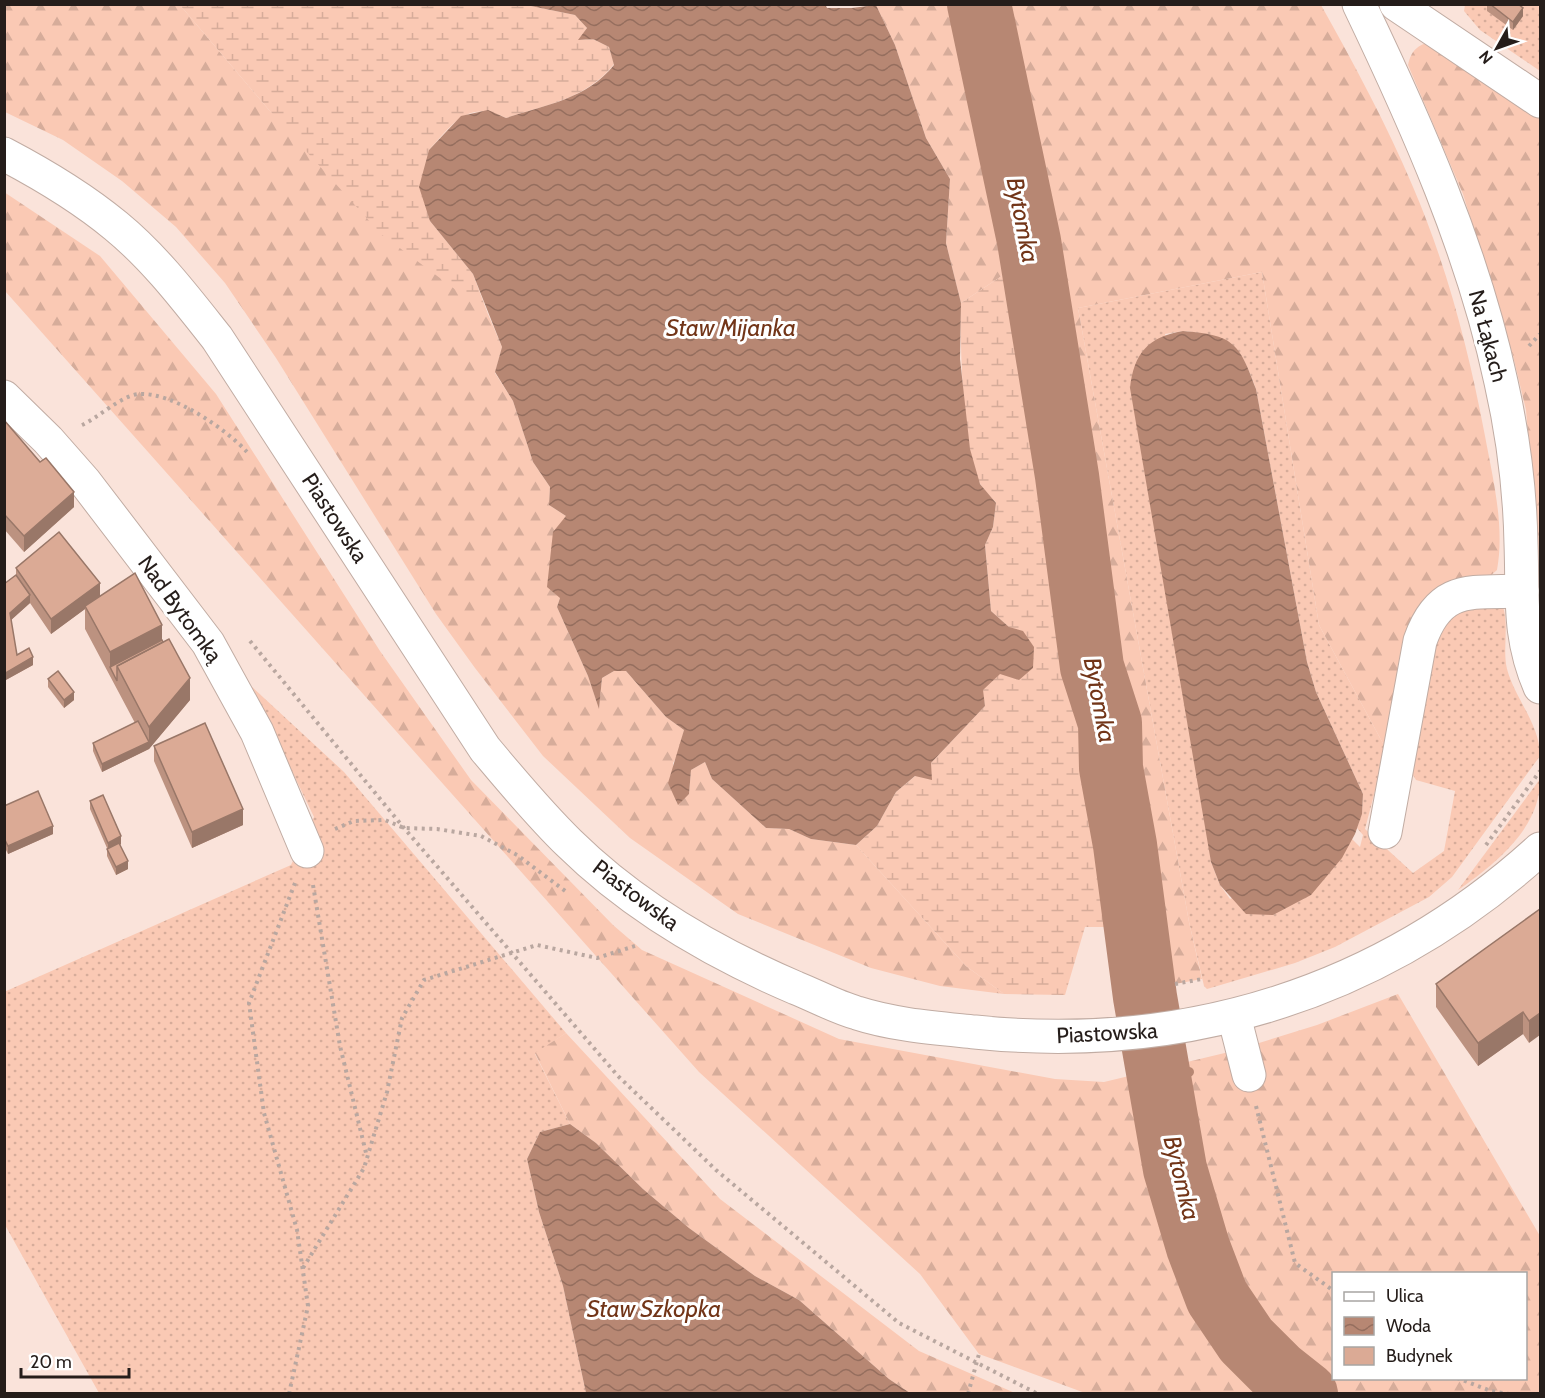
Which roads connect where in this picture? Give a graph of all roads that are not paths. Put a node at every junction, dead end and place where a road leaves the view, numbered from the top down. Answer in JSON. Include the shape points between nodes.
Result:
{"nodes":[{"id":1,"x":1359,"y":4,"type":"edge"},
{"id":2,"x":1396,"y":4,"type":"edge"},
{"id":3,"x":1540,"y":101,"type":"edge"},
{"id":4,"x":4,"y":154,"type":"edge"},
{"id":5,"x":4,"y":397,"type":"edge"},
{"id":6,"x":1522,"y":591,"type":"junction"},
{"id":7,"x":1540,"y":687,"type":"edge"},
{"id":8,"x":1385,"y":832,"type":"dead end"},
{"id":9,"x":1540,"y":849,"type":"edge"},
{"id":10,"x":307,"y":852,"type":"road end"},
{"id":11,"x":1223,"y":1018,"type":"junction"},
{"id":12,"x":1249,"y":1075,"type":"road end"}],
"edges":[{"from":1,"to":6,"type":"street","name":"Na Łąkach","via":[[1436,177],[1490,339],[1502,383],[1517,480]]},
{"from":2,"to":3,"type":"street"},
{"from":4,"to":11,"type":"street","name":"Piastowska","via":[[57,182],[117,227],[168,278],[224,348],[485,749],[570,845],[626,892],[699,941],[767,976],[857,1013],[930,1027],[1062,1037],[1137,1034]]},
{"from":5,"to":10,"type":"street","name":"Nad Bytomką","via":[[85,482],[208,643],[257,732]]},
{"from":6,"to":7,"type":"street","name":"Na Łąkach","via":[[1523,637]]},
{"from":6,"to":8,"type":"street","via":[[1448,598],[1427,621]]},
{"from":9,"to":11,"type":"street","name":"Piastowska","via":[[1486,897],[1413,944],[1309,994]]},
{"from":11,"to":12,"type":"street"}]}
